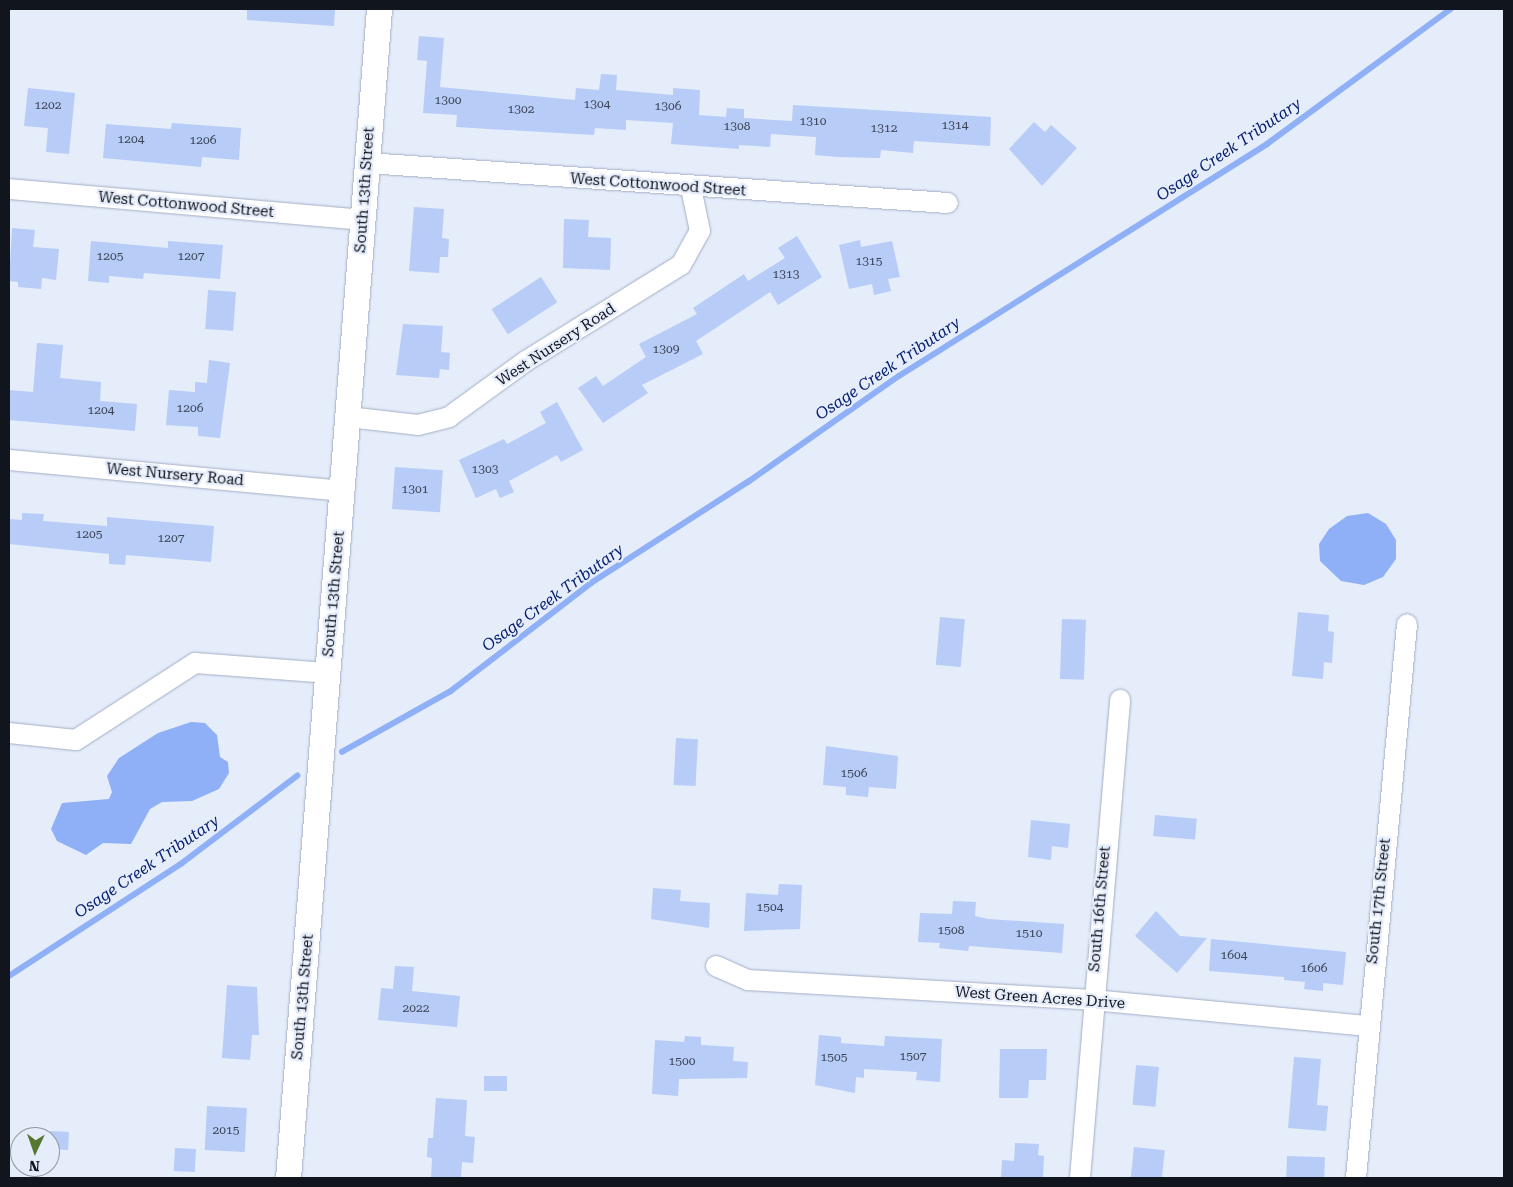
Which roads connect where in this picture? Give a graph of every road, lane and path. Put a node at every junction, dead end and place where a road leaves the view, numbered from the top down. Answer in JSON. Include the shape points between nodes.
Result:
{"nodes":[{"id":1,"x":379,"y":9,"type":"edge"},
{"id":2,"x":367,"y":163,"type":"junction"},
{"id":3,"x":690,"y":188,"type":"junction"},
{"id":4,"x":9,"y":189,"type":"edge"},
{"id":5,"x":948,"y":203,"type":"dead end"},
{"id":6,"x":363,"y":220,"type":"junction"},
{"id":7,"x":348,"y":417,"type":"junction"},
{"id":8,"x":9,"y":460,"type":"edge"},
{"id":9,"x":342,"y":491,"type":"junction"},
{"id":10,"x":1407,"y":624,"type":"dead end"},
{"id":11,"x":327,"y":673,"type":"junction"},
{"id":12,"x":1120,"y":700,"type":"dead end"},
{"id":13,"x":9,"y":733,"type":"edge"},
{"id":14,"x":716,"y":966,"type":"dead end"},
{"id":15,"x":1092,"y":1000,"type":"junction"},
{"id":16,"x":1367,"y":1026,"type":"junction"},
{"id":17,"x":288,"y":1178,"type":"edge"},
{"id":18,"x":1080,"y":1178,"type":"edge"},
{"id":19,"x":1356,"y":1178,"type":"edge"}],
"edges":[{"from":1,"to":2,"type":"street","name":"South 13th Street"},
{"from":2,"to":3,"type":"street","name":"West Cottonwood Street"},
{"from":2,"to":6,"type":"street","name":"South 13th Street"},
{"from":3,"to":5,"type":"street","name":"West Cottonwood Street"},
{"from":3,"to":7,"type":"street","name":"West Nursery Road","via":[[700,231],[681,265],[526,360],[449,417],[418,425]]},
{"from":4,"to":6,"type":"street","name":"West Cottonwood Street"},
{"from":6,"to":7,"type":"street","name":"South 13th Street"},
{"from":7,"to":9,"type":"street","name":"South 13th Street"},
{"from":8,"to":9,"type":"street","name":"West Nursery Road"},
{"from":9,"to":11,"type":"street","name":"South 13th Street"},
{"from":10,"to":16,"type":"street","name":"South 17th Street"},
{"from":11,"to":13,"type":"street","via":[[194,663],[76,740]]},
{"from":11,"to":17,"type":"street","name":"South 13th Street"},
{"from":12,"to":15,"type":"street","name":"South 16th Street"},
{"from":14,"to":15,"type":"street","name":"West Green Acres Drive","via":[[748,980]]},
{"from":15,"to":16,"type":"street","name":"West Green Acres Drive"},
{"from":15,"to":18,"type":"street","name":"South 16th Street"},
{"from":16,"to":19,"type":"street","name":"South 17th Street"}]}
